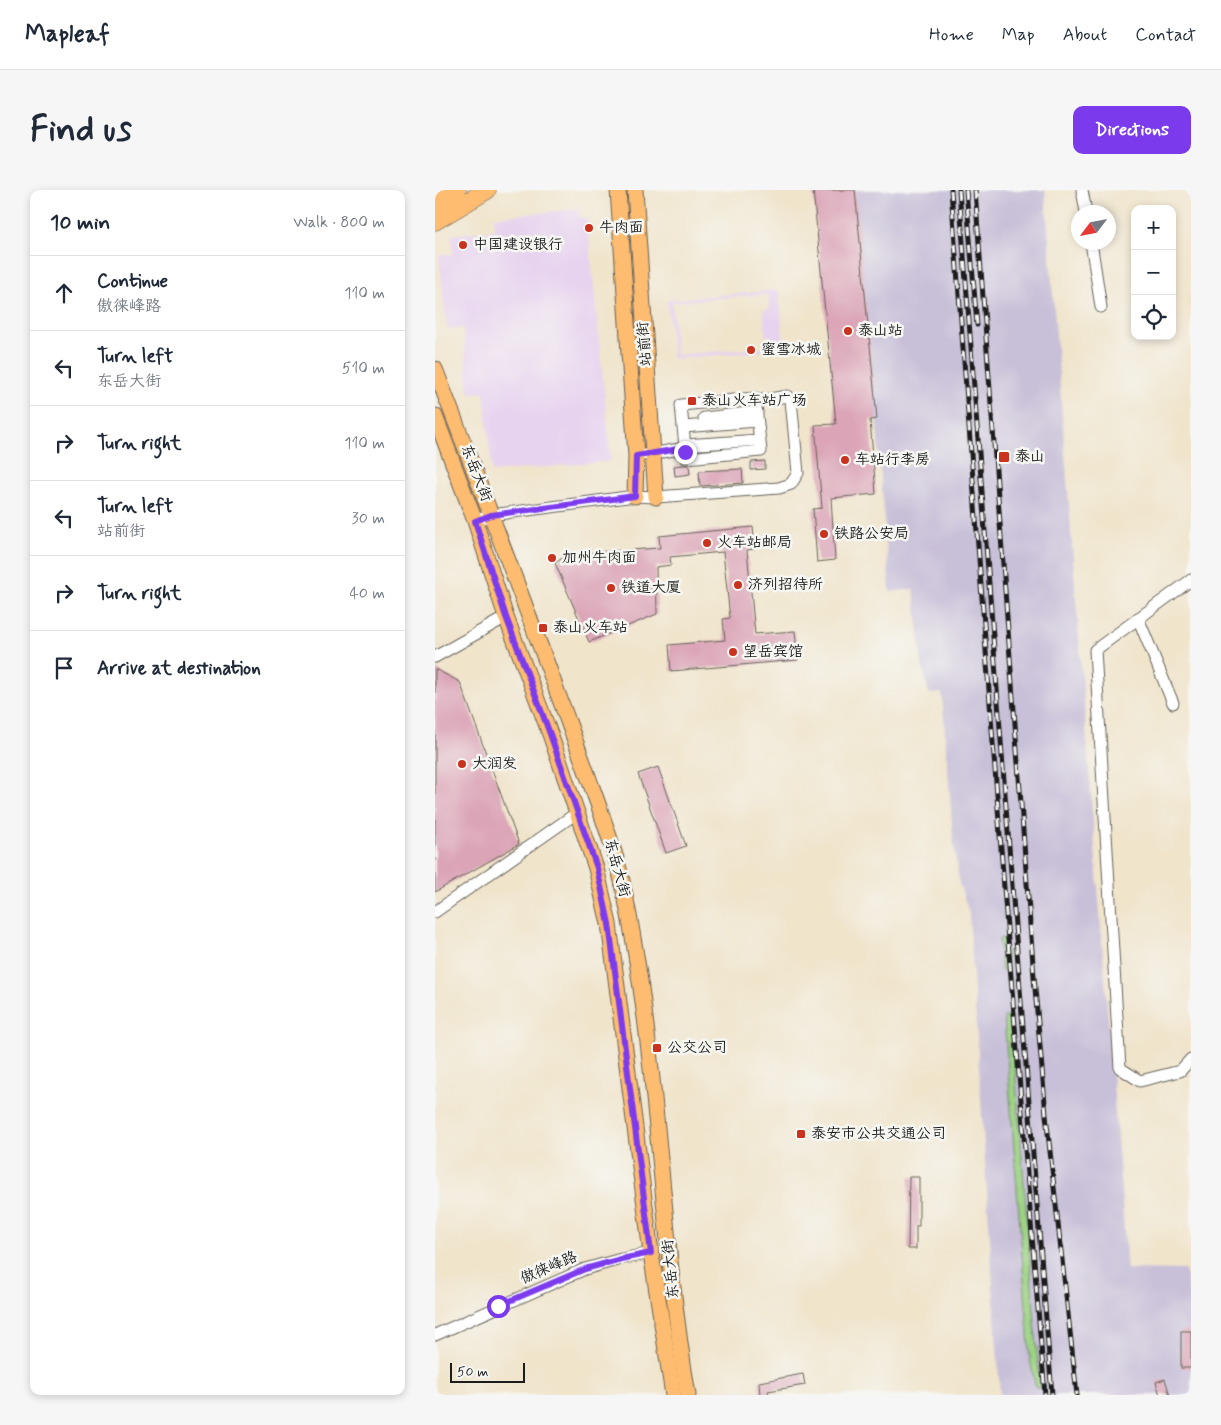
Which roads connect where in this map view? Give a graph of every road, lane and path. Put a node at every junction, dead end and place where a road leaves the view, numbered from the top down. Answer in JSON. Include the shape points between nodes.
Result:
{"nodes":[{"id":1,"x":457,"y":190,"type":"edge"},
{"id":2,"x":487,"y":190,"type":"edge"},
{"id":3,"x":619,"y":190,"type":"edge"},
{"id":4,"x":635,"y":190,"type":"edge"},
{"id":5,"x":1082,"y":190,"type":"edge"},
{"id":6,"x":435,"y":203,"type":"edge"},
{"id":7,"x":1085,"y":205,"type":"edge"},
{"id":8,"x":435,"y":221,"type":"edge"},
{"id":9,"x":1092,"y":250,"type":"edge"},
{"id":10,"x":1101,"y":308,"type":"dead end"},
{"id":11,"x":435,"y":369,"type":"edge"},
{"id":12,"x":435,"y":416,"type":"edge"},
{"id":13,"x":758,"y":423,"type":"junction"},
{"id":14,"x":684,"y":435,"type":"junction"},
{"id":15,"x":654,"y":454,"type":"junction"},
{"id":16,"x":636,"y":456,"type":"junction"},
{"id":17,"x":635,"y":496,"type":"junction"},
{"id":18,"x":656,"y":497,"type":"junction"},
{"id":19,"x":491,"y":515,"type":"junction"},
{"id":20,"x":475,"y":521,"type":"junction"},
{"id":21,"x":1191,"y":580,"type":"edge"},
{"id":22,"x":506,"y":617,"type":"junction"},
{"id":23,"x":1138,"y":618,"type":"junction"},
{"id":24,"x":435,"y":657,"type":"edge"},
{"id":25,"x":1173,"y":703,"type":"dead end"},
{"id":26,"x":578,"y":812,"type":"junction"},
{"id":27,"x":435,"y":912,"type":"edge"},
{"id":28,"x":1191,"y":1059,"type":"edge"},
{"id":29,"x":668,"y":1251,"type":"junction"},
{"id":30,"x":651,"y":1253,"type":"junction"},
{"id":31,"x":435,"y":1335,"type":"edge"},
{"id":32,"x":673,"y":1395,"type":"edge"},
{"id":33,"x":688,"y":1395,"type":"edge"}],
"edges":[{"from":1,"to":6,"type":"highway"},
{"from":2,"to":8,"type":"highway"},
{"from":3,"to":16,"type":"main road","name":"站前街"},
{"from":4,"to":15,"type":"main road","name":"站前街"},
{"from":5,"to":7,"type":"street"},
{"from":9,"to":10,"type":"street"},
{"from":11,"to":19,"type":"main road","name":"东岳大街"},
{"from":12,"to":20,"type":"main road","name":"东岳大街"},
{"from":13,"to":14,"type":"street"},
{"from":13,"to":14,"type":"street"},
{"from":13,"to":14,"type":"street","via":[[755,398],[681,405]]},
{"from":13,"to":18,"type":"street","via":[[788,396],[798,473],[791,484],[779,488]]},
{"from":14,"to":15,"type":"street"},
{"from":15,"to":16,"type":"street"},
{"from":15,"to":18,"type":"main road","name":"站前街"},
{"from":16,"to":17,"type":"main road","name":"站前街"},
{"from":17,"to":18,"type":"street"},
{"from":17,"to":19,"type":"street"},
{"from":19,"to":20,"type":"street"},
{"from":19,"to":29,"type":"main road","name":"东岳大街","via":[[597,801],[621,878],[635,946]]},
{"from":20,"to":22,"type":"main road","name":"东岳大街"},
{"from":21,"to":23,"type":"street"},
{"from":22,"to":24,"type":"street"},
{"from":22,"to":26,"type":"main road","name":"东岳大街"},
{"from":23,"to":25,"type":"street"},
{"from":23,"to":28,"type":"street","via":[[1095,650],[1120,1068],[1140,1081],[1180,1071]]},
{"from":26,"to":27,"type":"street"},
{"from":26,"to":30,"type":"main road","name":"东岳大街","via":[[597,868],[609,924]]},
{"from":29,"to":30,"type":"main road"},
{"from":29,"to":33,"type":"main road","name":"东岳大街"},
{"from":30,"to":31,"type":"street","name":"傲徕峰路","via":[[585,1269]]},
{"from":30,"to":32,"type":"main road","name":"东岳大街"}]}
